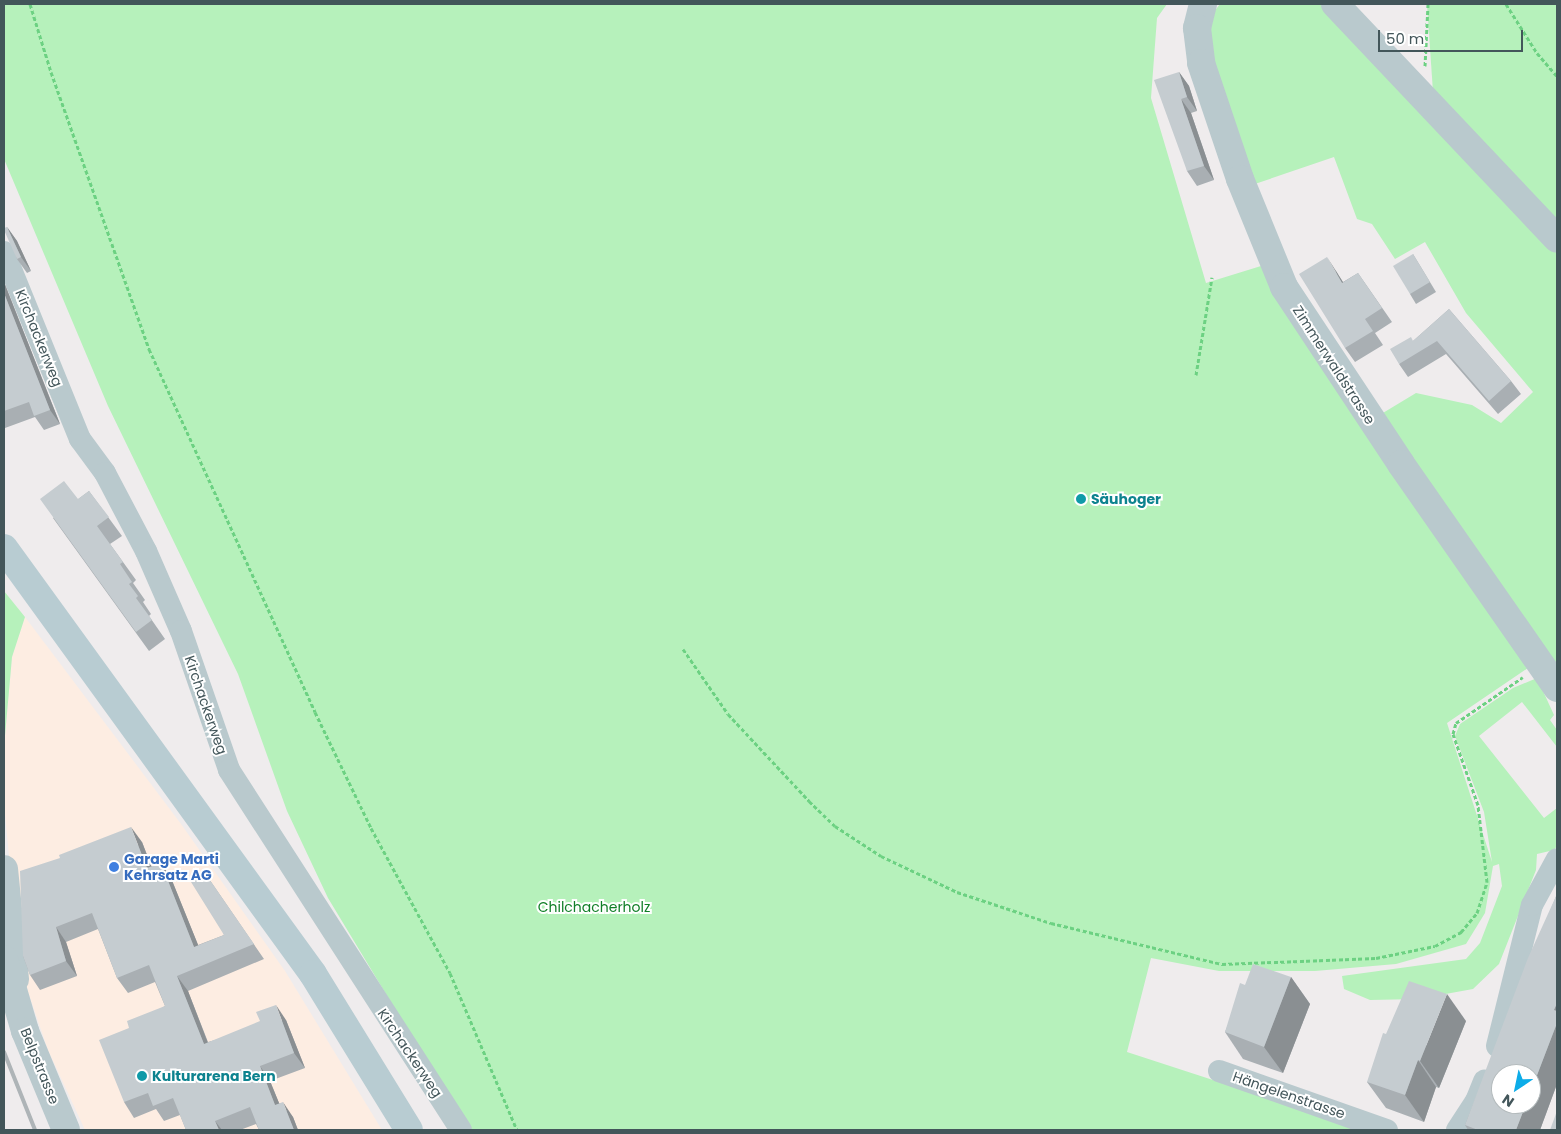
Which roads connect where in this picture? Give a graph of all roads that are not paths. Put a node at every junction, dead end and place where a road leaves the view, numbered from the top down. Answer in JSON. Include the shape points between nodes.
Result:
{"nodes":[{"id":1,"x":1204,"y":4,"type":"edge"},
{"id":2,"x":1335,"y":4,"type":"edge"},
{"id":3,"x":1557,"y":239,"type":"edge"},
{"id":4,"x":4,"y":252,"type":"edge"},
{"id":5,"x":4,"y":548,"type":"edge"},
{"id":6,"x":1557,"y":688,"type":"edge"},
{"id":7,"x":1557,"y":859,"type":"edge"},
{"id":8,"x":4,"y":869,"type":"edge"},
{"id":9,"x":4,"y":959,"type":"edge"},
{"id":10,"x":16,"y":1000,"type":"junction"},
{"id":11,"x":1219,"y":1071,"type":"dead end"},
{"id":12,"x":66,"y":1130,"type":"edge"},
{"id":13,"x":409,"y":1130,"type":"edge"},
{"id":14,"x":461,"y":1130,"type":"edge"},
{"id":15,"x":1387,"y":1130,"type":"edge"},
{"id":16,"x":1457,"y":1130,"type":"edge"}],
"edges":[{"from":1,"to":6,"type":"street","name":"Zimmerwaldstrasse","via":[[1197,28],[1201,63],[1240,179],[1281,280],[1343,380]]},
{"from":2,"to":3,"type":"street"},
{"from":4,"to":14,"type":"street","name":"Kirchackerweg","via":[[80,439],[105,474],[146,551],[181,631],[229,770]]},
{"from":5,"to":13,"type":"main road","via":[[313,974]]},
{"from":7,"to":16,"type":"street","via":[[1532,905],[1516,960],[1503,1028],[1483,1083],[1476,1101]]},
{"from":8,"to":10,"type":"street","name":"Belpstrasse"},
{"from":9,"to":10,"type":"street","name":"Belpstrasse"},
{"from":10,"to":12,"type":"street","name":"Belpstrasse","via":[[40,1072]]},
{"from":11,"to":15,"type":"street","name":"Hängelenstrasse"}]}
